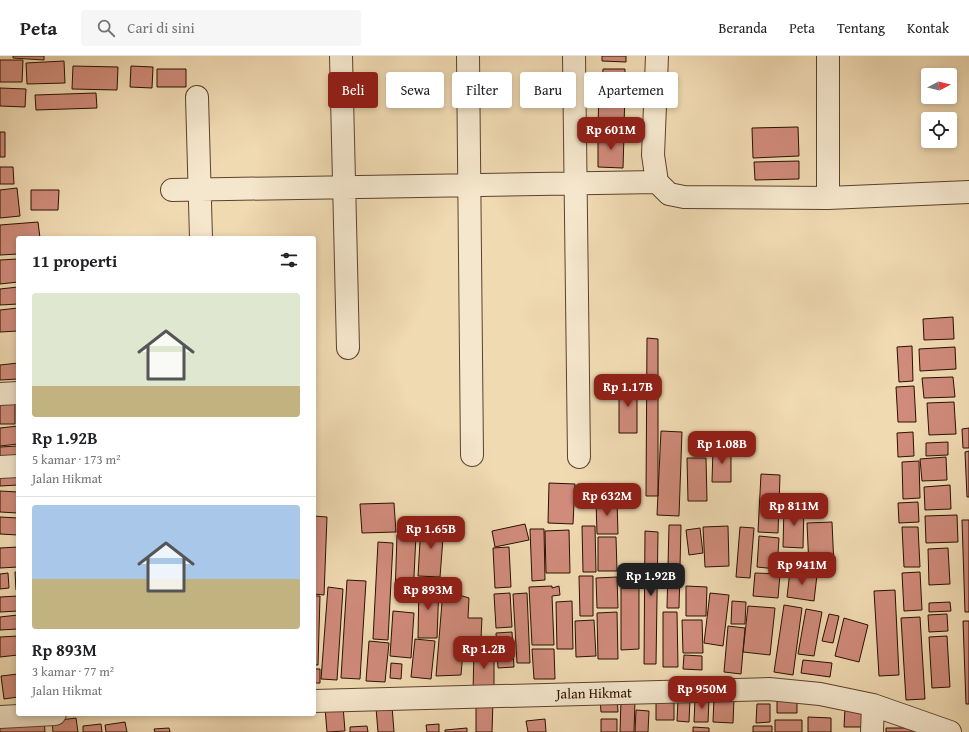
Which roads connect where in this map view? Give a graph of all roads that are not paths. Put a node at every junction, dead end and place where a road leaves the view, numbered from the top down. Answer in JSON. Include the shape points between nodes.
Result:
{"nodes":[{"id":1,"x":341,"y":56,"type":"edge"},
{"id":2,"x":468,"y":56,"type":"edge"},
{"id":3,"x":574,"y":56,"type":"edge"},
{"id":4,"x":657,"y":56,"type":"edge"},
{"id":5,"x":828,"y":56,"type":"edge"},
{"id":6,"x":197,"y":97,"type":"dead end"},
{"id":7,"x":657,"y":182,"type":"junction"},
{"id":8,"x":576,"y":183,"type":"junction"},
{"id":9,"x":469,"y":185,"type":"junction"},
{"id":10,"x":344,"y":187,"type":"junction"},
{"id":11,"x":200,"y":189,"type":"junction"},
{"id":12,"x":172,"y":190,"type":"dead end"},
{"id":13,"x":969,"y":192,"type":"edge"},
{"id":14,"x":828,"y":198,"type":"junction"},
{"id":15,"x":201,"y":236,"type":"edge"},
{"id":16,"x":348,"y":348,"type":"dead end"},
{"id":17,"x":16,"y":393,"type":"edge"},
{"id":18,"x":0,"y":394,"type":"edge"},
{"id":19,"x":472,"y":455,"type":"dead end"},
{"id":20,"x":579,"y":457,"type":"dead end"},
{"id":21,"x":16,"y":466,"type":"edge"},
{"id":22,"x":0,"y":467,"type":"edge"},
{"id":23,"x":316,"y":701,"type":"edge"},
{"id":24,"x":873,"y":705,"type":"junction"},
{"id":25,"x":18,"y":716,"type":"edge"},
{"id":26,"x":0,"y":717,"type":"edge"},
{"id":27,"x":872,"y":732,"type":"edge"},
{"id":28,"x":950,"y":732,"type":"edge"}],
"edges":[{"from":1,"to":10,"type":"street"},
{"from":2,"to":9,"type":"street"},
{"from":3,"to":8,"type":"street"},
{"from":4,"to":7,"type":"street","via":[[653,155]]},
{"from":5,"to":14,"type":"street"},
{"from":6,"to":11,"type":"street"},
{"from":7,"to":8,"type":"street"},
{"from":7,"to":14,"type":"street","via":[[669,194],[684,197]]},
{"from":8,"to":9,"type":"street"},
{"from":8,"to":20,"type":"street"},
{"from":9,"to":10,"type":"street"},
{"from":9,"to":19,"type":"street"},
{"from":10,"to":11,"type":"street"},
{"from":10,"to":16,"type":"street"},
{"from":11,"to":12,"type":"street"},
{"from":11,"to":15,"type":"street"},
{"from":13,"to":14,"type":"street"},
{"from":17,"to":18,"type":"street"},
{"from":21,"to":22,"type":"street"},
{"from":23,"to":24,"type":"street","name":"Jalan Hikmat","via":[[769,689],[820,694]]},
{"from":24,"to":27,"type":"street"},
{"from":24,"to":28,"type":"street","name":"Jalan Hikmat"},
{"from":25,"to":26,"type":"street"}]}
